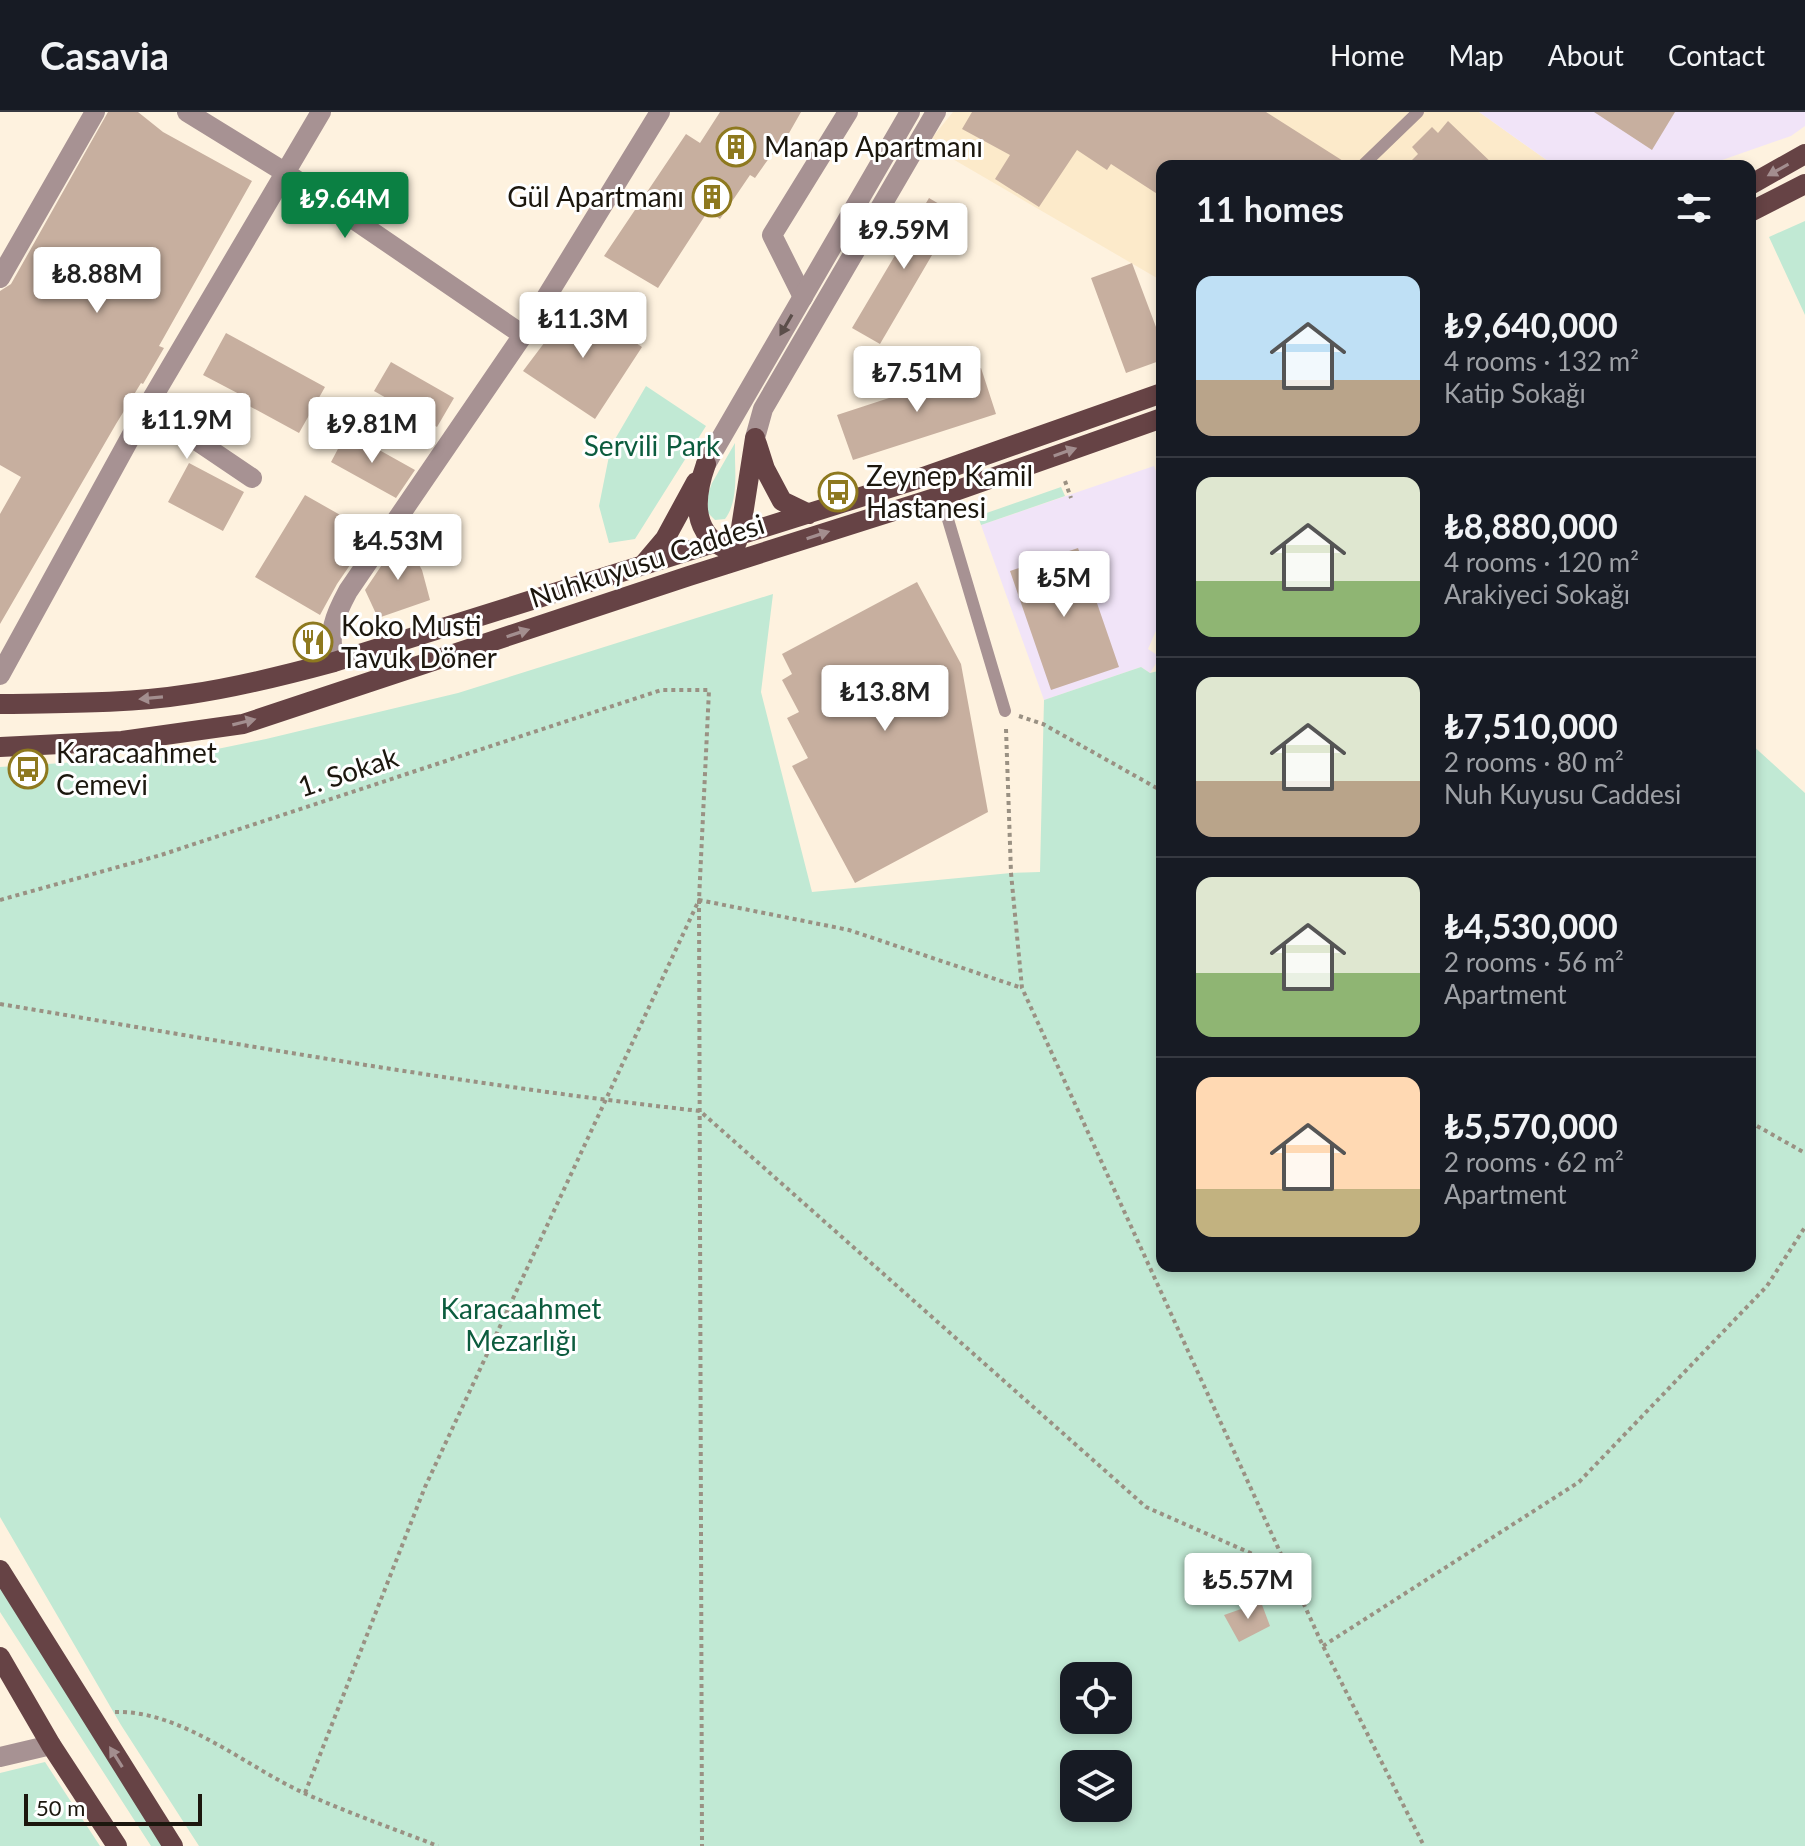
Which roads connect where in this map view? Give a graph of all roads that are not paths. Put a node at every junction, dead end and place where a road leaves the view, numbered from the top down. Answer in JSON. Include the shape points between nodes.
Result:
{"nodes":[{"id":1,"x":95,"y":112,"type":"edge"},
{"id":2,"x":187,"y":112,"type":"edge"},
{"id":3,"x":321,"y":112,"type":"edge"},
{"id":4,"x":660,"y":112,"type":"edge"},
{"id":5,"x":848,"y":112,"type":"edge"},
{"id":6,"x":910,"y":112,"type":"edge"},
{"id":7,"x":936,"y":112,"type":"edge"},
{"id":8,"x":1418,"y":112,"type":"edge"},
{"id":9,"x":1805,"y":154,"type":"edge"},
{"id":10,"x":1368,"y":160,"type":"edge"},
{"id":11,"x":286,"y":173,"type":"junction"},
{"id":12,"x":1756,"y":182,"type":"edge"},
{"id":13,"x":1805,"y":184,"type":"edge"},
{"id":14,"x":1756,"y":209,"type":"edge"},
{"id":15,"x":0,"y":278,"type":"edge"},
{"id":16,"x":803,"y":297,"type":"junction"},
{"id":17,"x":523,"y":335,"type":"junction"},
{"id":18,"x":1156,"y":395,"type":"edge"},
{"id":19,"x":147,"y":407,"type":"junction"},
{"id":20,"x":1156,"y":420,"type":"edge"},
{"id":21,"x":755,"y":438,"type":"junction"},
{"id":22,"x":960,"y":463,"type":"junction"},
{"id":23,"x":706,"y":464,"type":"junction"},
{"id":24,"x":252,"y":478,"type":"dead end"},
{"id":25,"x":901,"y":484,"type":"junction"},
{"id":26,"x":941,"y":496,"type":"junction"},
{"id":27,"x":809,"y":514,"type":"junction"},
{"id":28,"x":714,"y":543,"type":"junction"},
{"id":29,"x":733,"y":551,"type":"junction"},
{"id":30,"x":643,"y":565,"type":"junction"},
{"id":31,"x":334,"y":662,"type":"junction"},
{"id":32,"x":0,"y":675,"type":"edge"},
{"id":33,"x":0,"y":704,"type":"edge"},
{"id":34,"x":1005,"y":711,"type":"road end"},
{"id":35,"x":0,"y":747,"type":"edge"},
{"id":36,"x":0,"y":1570,"type":"edge"},
{"id":37,"x":0,"y":1657,"type":"edge"},
{"id":38,"x":51,"y":1745,"type":"junction"},
{"id":39,"x":0,"y":1757,"type":"edge"},
{"id":40,"x":117,"y":1846,"type":"edge"},
{"id":41,"x":173,"y":1846,"type":"edge"}],
"edges":[{"from":1,"to":15,"type":"street"},
{"from":2,"to":11,"type":"street"},
{"from":3,"to":11,"type":"street"},
{"from":4,"to":17,"type":"street"},
{"from":5,"to":16,"type":"street","via":[[772,235]]},
{"from":6,"to":16,"type":"street"},
{"from":7,"to":21,"type":"street","via":[[763,409]]},
{"from":8,"to":10,"type":"lane"},
{"from":9,"to":12,"type":"main road","one_way":true},
{"from":11,"to":17,"type":"street"},
{"from":11,"to":19,"type":"street"},
{"from":13,"to":14,"type":"main road"},
{"from":16,"to":23,"type":"street","one_way":true},
{"from":17,"to":31,"type":"street","via":[[348,591],[333,619]]},
{"from":18,"to":22,"type":"main road"},
{"from":19,"to":24,"type":"street"},
{"from":19,"to":32,"type":"street"},
{"from":26,"to":20,"type":"main road","name":"Nuhkuyusu Caddesi","one_way":true},
{"from":21,"to":27,"type":"main road","via":[[782,501]]},
{"from":21,"to":29,"type":"main road"},
{"from":22,"to":25,"type":"main road"},
{"from":22,"to":26,"type":"main road"},
{"from":23,"to":28,"type":"main road","via":[[697,501],[700,523]]},
{"from":23,"to":30,"type":"main road","via":[[665,539]]},
{"from":25,"to":26,"type":"main road"},
{"from":25,"to":27,"type":"main road"},
{"from":29,"to":26,"type":"main road","name":"Nuhkuyusu Caddesi","one_way":true,"via":[[767,551]]},
{"from":26,"to":34,"type":"lane"},
{"from":27,"to":29,"type":"main road"},
{"from":28,"to":29,"type":"main road"},
{"from":28,"to":30,"type":"main road"},
{"from":35,"to":29,"type":"main road","name":"Nuhkuyusu Caddesi","one_way":true,"via":[[122,741],[243,724]]},
{"from":30,"to":31,"type":"main road"},
{"from":31,"to":33,"type":"main road","one_way":true,"via":[[188,695]]},
{"from":41,"to":36,"type":"main road","one_way":true},
{"from":37,"to":38,"type":"main road"},
{"from":38,"to":39,"type":"street"},
{"from":38,"to":40,"type":"main road"}]}
